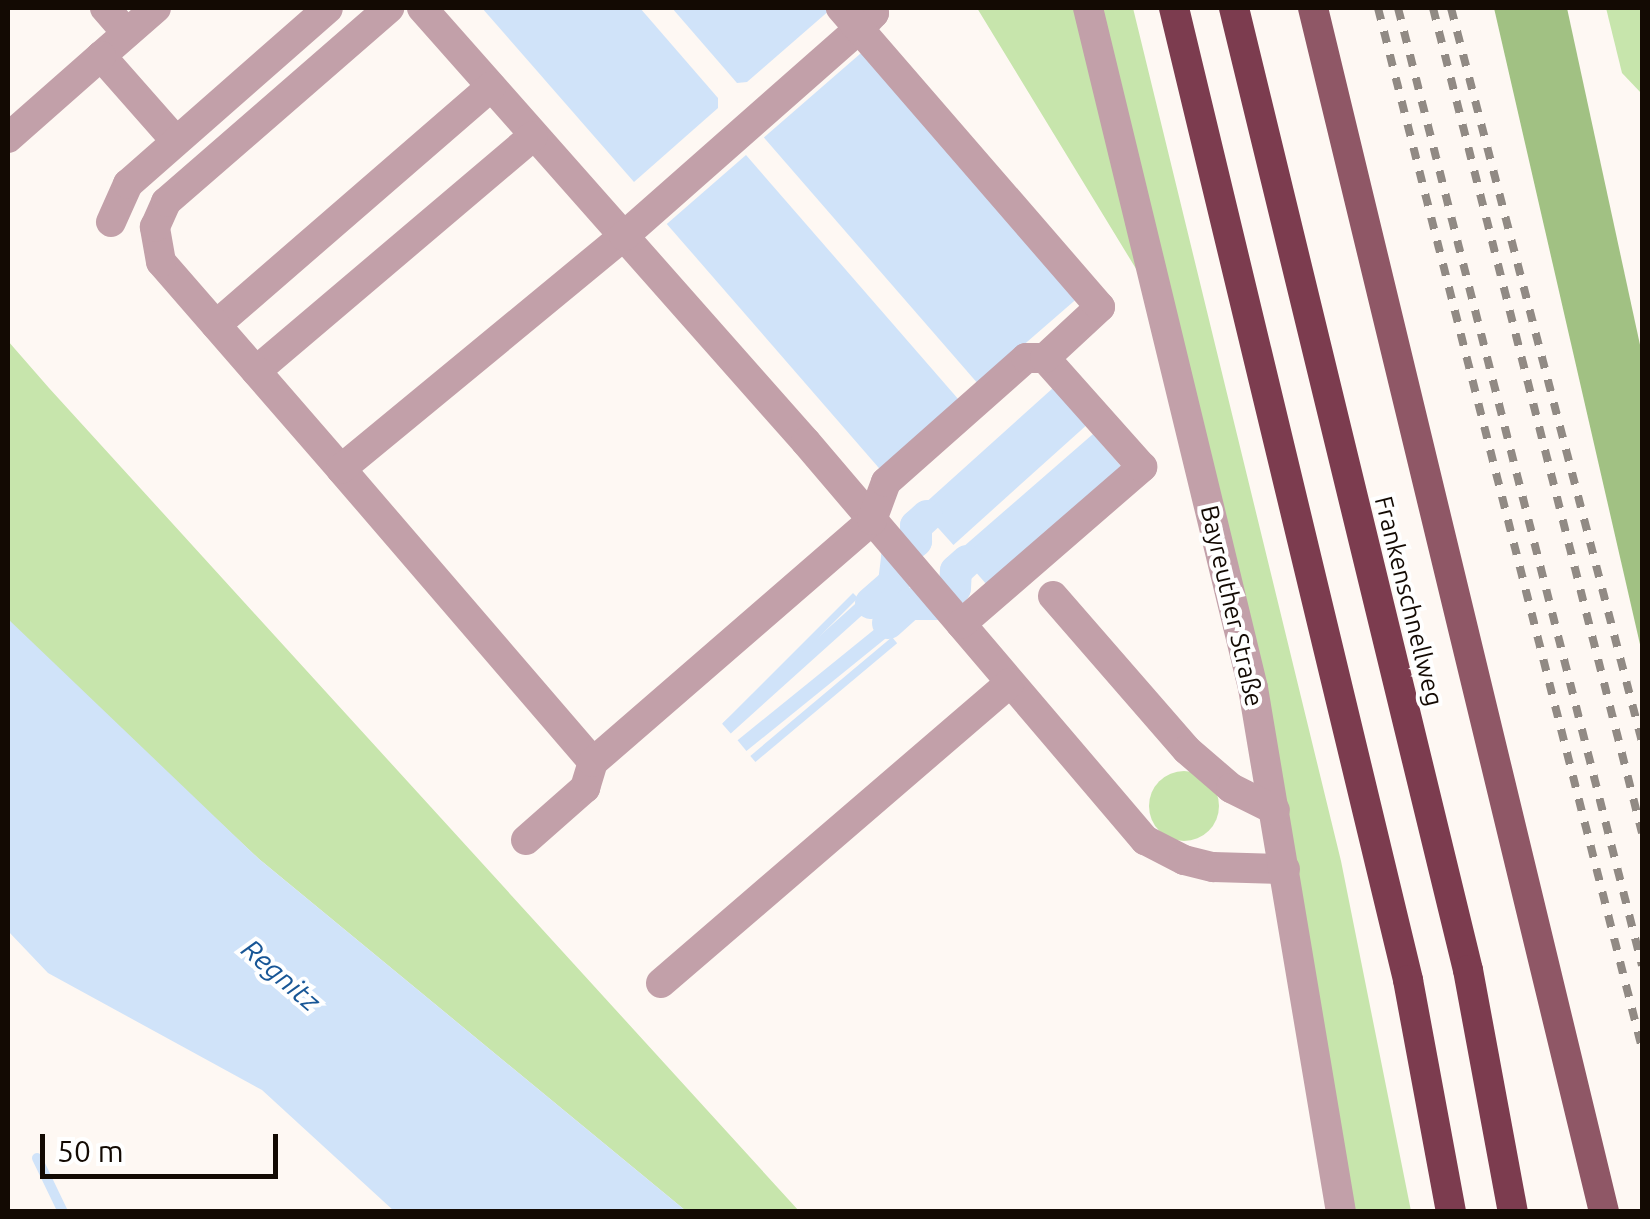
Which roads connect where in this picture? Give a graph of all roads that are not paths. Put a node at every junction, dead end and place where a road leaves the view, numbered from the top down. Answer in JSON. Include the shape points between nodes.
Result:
{"nodes":[{"id":1,"x":105,"y":8,"type":"edge"},
{"id":2,"x":156,"y":8,"type":"edge"},
{"id":3,"x":328,"y":8,"type":"edge"},
{"id":4,"x":388,"y":8,"type":"edge"},
{"id":5,"x":422,"y":8,"type":"edge"},
{"id":6,"x":1088,"y":8,"type":"edge"},
{"id":7,"x":1174,"y":8,"type":"edge"},
{"id":8,"x":1234,"y":8,"type":"edge"},
{"id":9,"x":1313,"y":8,"type":"edge"},
{"id":10,"x":858,"y":15,"type":"edge"},
{"id":11,"x":127,"y":33,"type":"junction"},
{"id":12,"x":101,"y":56,"type":"junction"},
{"id":13,"x":491,"y":87,"type":"junction"},
{"id":14,"x":533,"y":136,"type":"junction"},
{"id":15,"x":8,"y":138,"type":"edge"},
{"id":16,"x":176,"y":141,"type":"junction"},
{"id":17,"x":111,"y":222,"type":"dead end"},
{"id":18,"x":624,"y":236,"type":"junction"},
{"id":19,"x":216,"y":326,"type":"junction"},
{"id":20,"x":1045,"y":358,"type":"junction"},
{"id":21,"x":256,"y":371,"type":"junction"},
{"id":22,"x":341,"y":469,"type":"junction"},
{"id":23,"x":872,"y":520,"type":"junction"},
{"id":24,"x":1053,"y":596,"type":"dead end"},
{"id":25,"x":961,"y":624,"type":"junction"},
{"id":26,"x":1010,"y":683,"type":"junction"},
{"id":27,"x":593,"y":762,"type":"junction"},
{"id":28,"x":1275,"y":810,"type":"junction"},
{"id":29,"x":526,"y":840,"type":"dead end"},
{"id":30,"x":1285,"y":869,"type":"junction"},
{"id":31,"x":661,"y":983,"type":"dead end"},
{"id":32,"x":1342,"y":1212,"type":"edge"},
{"id":33,"x":1450,"y":1212,"type":"edge"},
{"id":34,"x":1513,"y":1212,"type":"edge"},
{"id":35,"x":1604,"y":1212,"type":"edge"}],
"edges":[{"from":1,"to":11,"type":"street"},
{"from":2,"to":11,"type":"street"},
{"from":3,"to":16,"type":"street"},
{"from":4,"to":19,"type":"street","via":[[166,202],[155,226],[161,262]]},
{"from":5,"to":13,"type":"street"},
{"from":6,"to":28,"type":"street","name":"Bayreuther Straße","via":[[1253,688]]},
{"from":7,"to":33,"type":"highway","via":[[1408,980]]},
{"from":8,"to":34,"type":"highway","name":"Frankenschnellweg","via":[[1468,970]]},
{"from":9,"to":35,"type":"main road"},
{"from":10,"to":18,"type":"street"},
{"from":10,"to":20,"type":"street","via":[[1100,307]]},
{"from":11,"to":12,"type":"street"},
{"from":12,"to":15,"type":"street"},
{"from":12,"to":16,"type":"street"},
{"from":13,"to":14,"type":"street"},
{"from":13,"to":19,"type":"street"},
{"from":14,"to":18,"type":"street"},
{"from":14,"to":21,"type":"street"},
{"from":16,"to":17,"type":"street","via":[[128,184]]},
{"from":18,"to":22,"type":"street"},
{"from":18,"to":23,"type":"street"},
{"from":19,"to":21,"type":"street"},
{"from":20,"to":23,"type":"street","via":[[1026,358],[886,482]]},
{"from":20,"to":25,"type":"street","via":[[1142,467]]},
{"from":21,"to":22,"type":"street"},
{"from":22,"to":27,"type":"street"},
{"from":23,"to":25,"type":"street"},
{"from":23,"to":27,"type":"street"},
{"from":24,"to":28,"type":"street","via":[[1186,750],[1231,788]]},
{"from":25,"to":26,"type":"street"},
{"from":26,"to":30,"type":"street","via":[[1145,840],[1199,864]]},
{"from":26,"to":31,"type":"street"},
{"from":27,"to":29,"type":"street","via":[[585,788]]},
{"from":28,"to":30,"type":"street","name":"Bayreuther Straße"},
{"from":30,"to":32,"type":"street","name":"Bayreuther Straße"}]}
